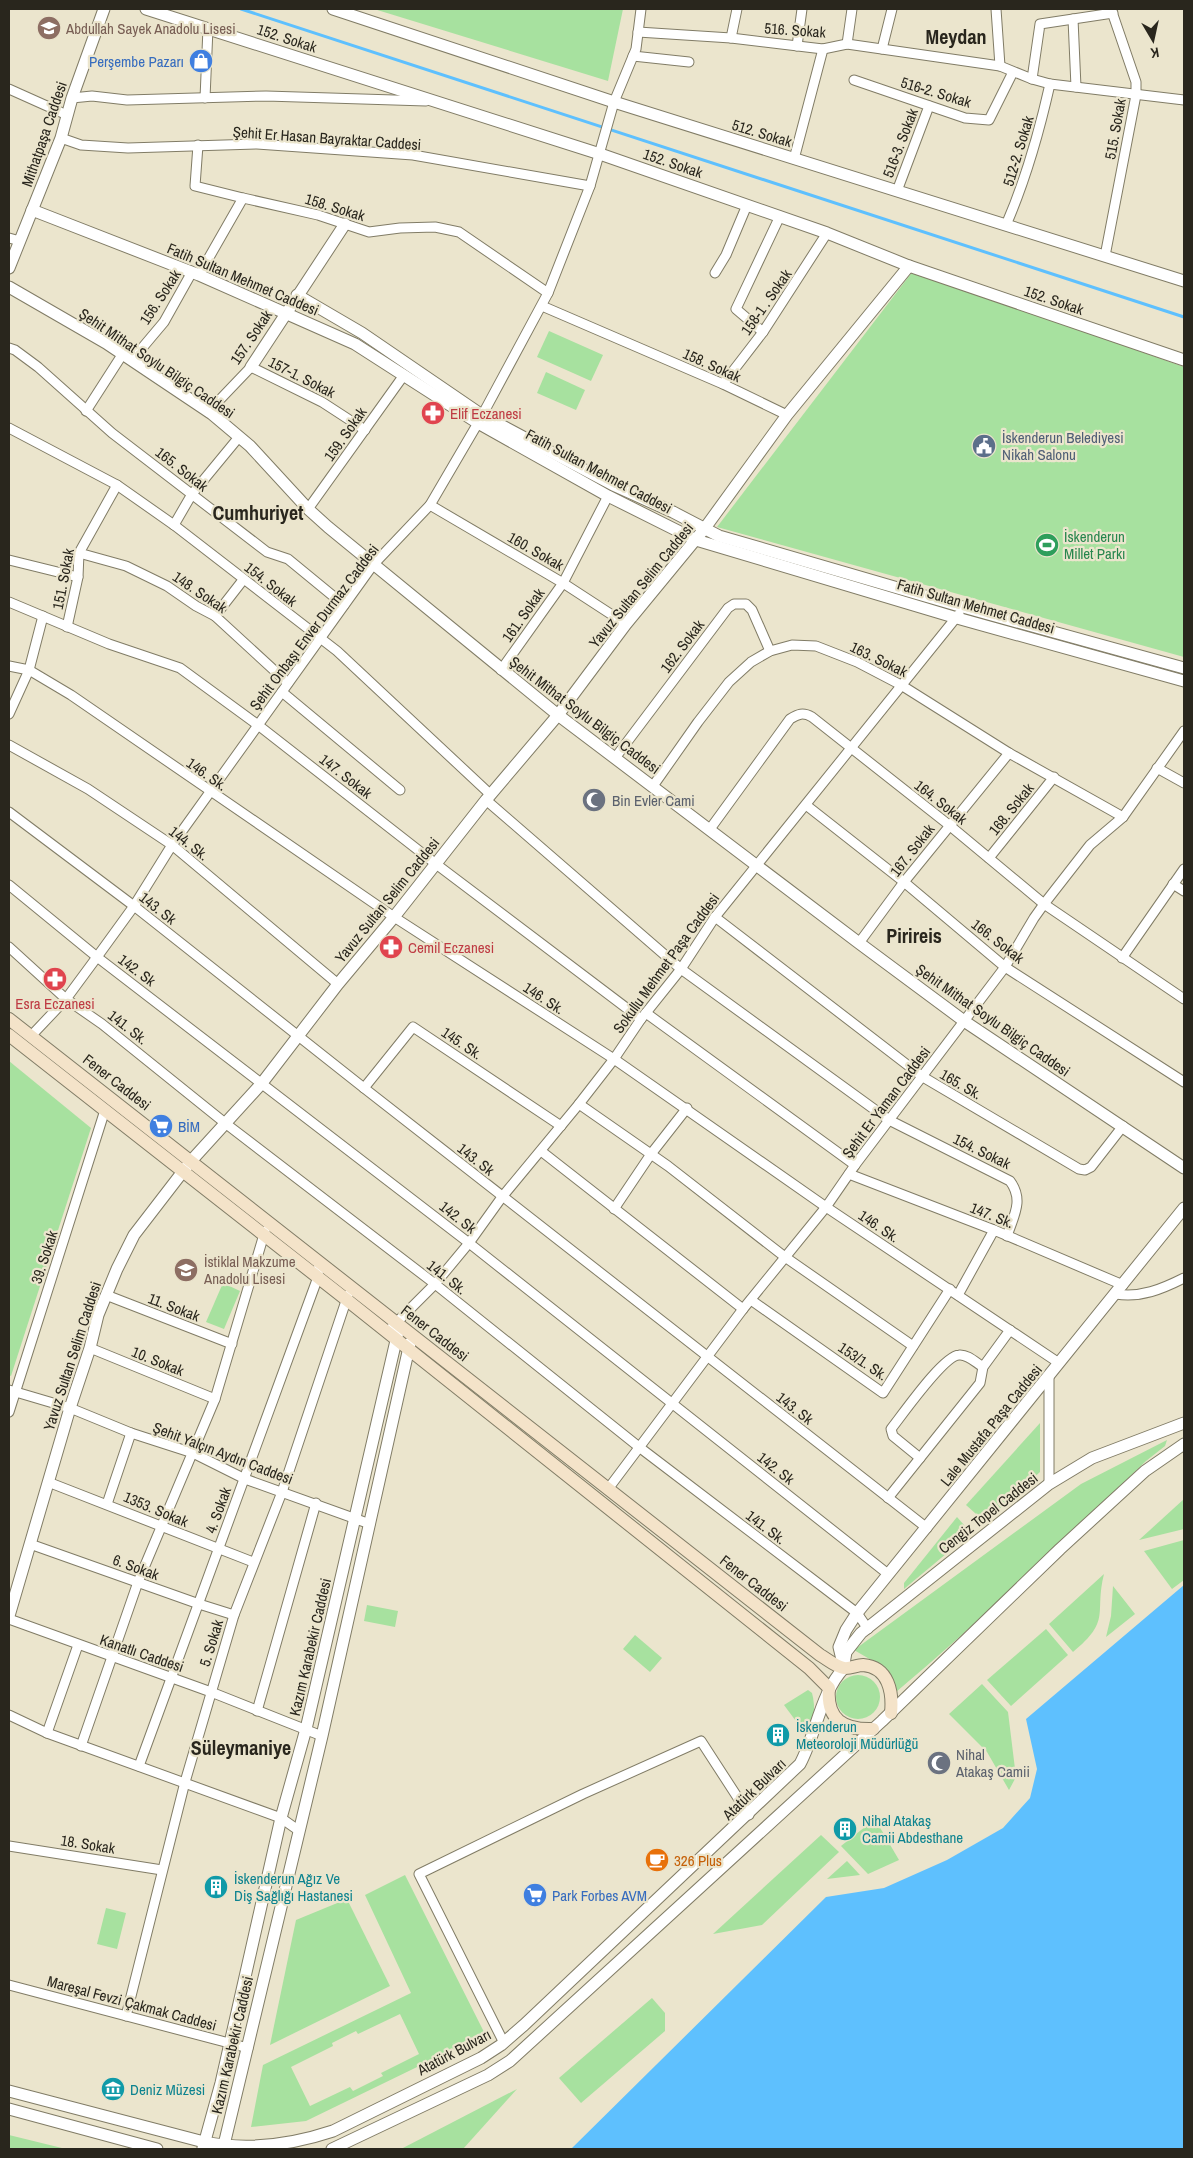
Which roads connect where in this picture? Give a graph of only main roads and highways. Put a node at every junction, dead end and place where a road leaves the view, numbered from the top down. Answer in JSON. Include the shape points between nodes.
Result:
{"nodes":[{"id":1,"x":9,"y":1019,"type":"edge"},
{"id":2,"x":9,"y":1035,"type":"edge"},
{"id":3,"x":187,"y":1166,"type":"junction"},
{"id":4,"x":395,"y":1330,"type":"junction"}],
"edges":[{"from":1,"to":3,"type":"main road","name":"Fener Caddesi"},
{"from":2,"to":3,"type":"main road","name":"Fener Caddesi","via":[[105,1110]]},
{"from":3,"to":4,"type":"main road","name":"Fener Caddesi","via":[[264,1235],[347,1300]]},
{"from":3,"to":4,"type":"main road","name":"Fener Caddesi","via":[[267,1220],[350,1286]]},
{"from":4,"to":4,"type":"main road","name":"Fener Caddesi","via":[[411,1334],[820,1656],[844,1668],[863,1665],[885,1676],[891,1688],[882,1721],[859,1730],[839,1721],[828,1700],[829,1688],[809,1668],[409,1349]]}]}
